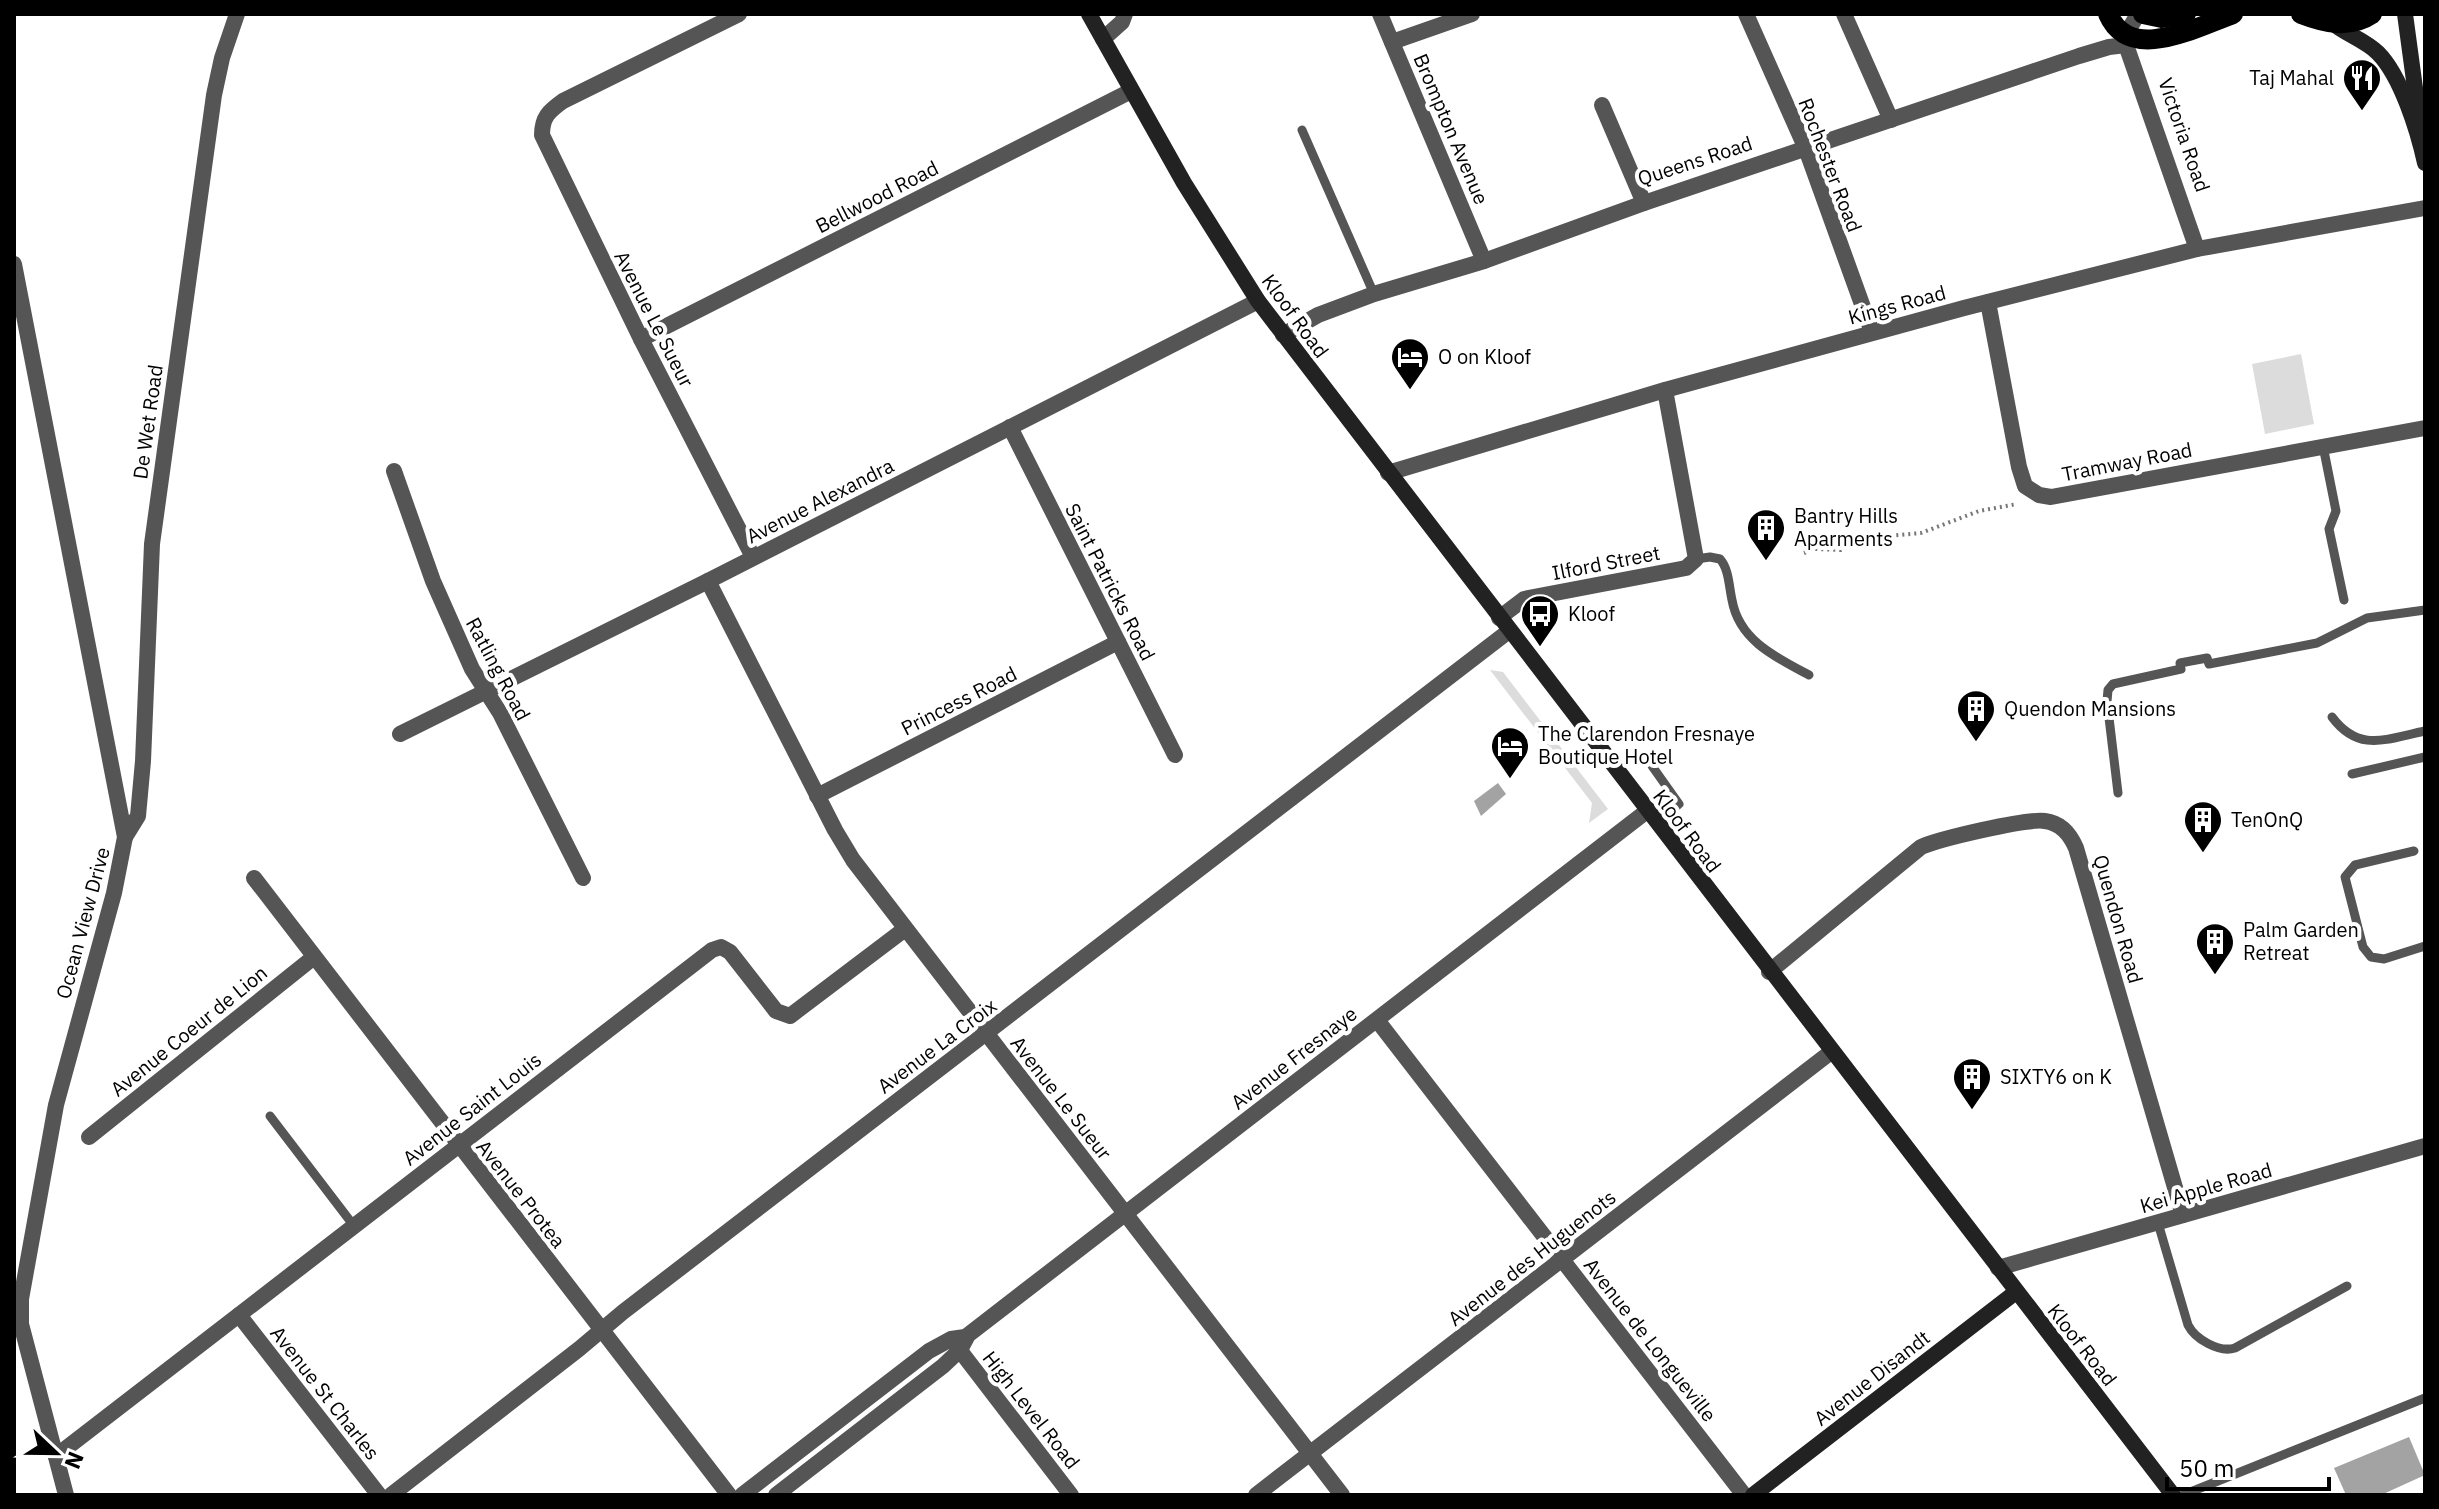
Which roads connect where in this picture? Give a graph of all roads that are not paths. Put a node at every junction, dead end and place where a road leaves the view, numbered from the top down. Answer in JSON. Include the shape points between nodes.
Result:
{"nodes":[{"id":1,"x":237,"y":14,"type":"edge"},
{"id":2,"x":739,"y":14,"type":"edge"},
{"id":3,"x":1089,"y":14,"type":"edge"},
{"id":4,"x":1125,"y":14,"type":"edge"},
{"id":5,"x":1380,"y":14,"type":"edge"},
{"id":6,"x":1472,"y":14,"type":"edge"},
{"id":7,"x":1746,"y":14,"type":"edge"},
{"id":8,"x":1844,"y":14,"type":"edge"},
{"id":9,"x":2108,"y":14,"type":"edge"},
{"id":10,"x":2140,"y":14,"type":"edge"},
{"id":11,"x":2186,"y":14,"type":"edge"},
{"id":12,"x":2233,"y":14,"type":"edge"},
{"id":13,"x":2301,"y":14,"type":"edge"},
{"id":14,"x":2372,"y":14,"type":"edge"},
{"id":15,"x":2405,"y":14,"type":"edge"},
{"id":16,"x":2329,"y":19,"type":"edge"},
{"id":17,"x":1103,"y":39,"type":"junction"},
{"id":18,"x":2126,"y":40,"type":"junction"},
{"id":19,"x":1392,"y":42,"type":"junction"},
{"id":20,"x":2420,"y":80,"type":"edge"},
{"id":21,"x":1131,"y":91,"type":"junction"},
{"id":22,"x":1602,"y":105,"type":"dead end"},
{"id":23,"x":1891,"y":120,"type":"junction"},
{"id":24,"x":1302,"y":130,"type":"dead end"},
{"id":25,"x":1806,"y":149,"type":"junction"},
{"id":26,"x":2424,"y":157,"type":"edge"},
{"id":27,"x":1644,"y":203,"type":"junction"},
{"id":28,"x":2425,"y":208,"type":"edge"},
{"id":29,"x":2197,"y":249,"type":"junction"},
{"id":30,"x":1484,"y":261,"type":"junction"},
{"id":31,"x":15,"y":270,"type":"edge"},
{"id":32,"x":1374,"y":294,"type":"junction"},
{"id":33,"x":1258,"y":301,"type":"junction"},
{"id":34,"x":1988,"y":302,"type":"junction"},
{"id":35,"x":1872,"y":332,"type":"junction"},
{"id":36,"x":1283,"y":335,"type":"junction"},
{"id":37,"x":641,"y":339,"type":"junction"},
{"id":38,"x":1665,"y":390,"type":"junction"},
{"id":39,"x":1010,"y":427,"type":"junction"},
{"id":40,"x":2425,"y":428,"type":"edge"},
{"id":41,"x":2323,"y":446,"type":"junction"},
{"id":42,"x":394,"y":471,"type":"dead end"},
{"id":43,"x":1388,"y":473,"type":"junction"},
{"id":44,"x":753,"y":557,"type":"junction"},
{"id":45,"x":1696,"y":559,"type":"junction"},
{"id":46,"x":708,"y":581,"type":"junction"},
{"id":47,"x":2344,"y":600,"type":"dead end"},
{"id":48,"x":2425,"y":610,"type":"edge"},
{"id":49,"x":1504,"y":625,"type":"junction"},
{"id":50,"x":1118,"y":642,"type":"junction"},
{"id":51,"x":1809,"y":675,"type":"dead end"},
{"id":52,"x":485,"y":691,"type":"junction"},
{"id":53,"x":2332,"y":717,"type":"dead end"},
{"id":54,"x":2425,"y":731,"type":"edge"},
{"id":55,"x":400,"y":734,"type":"dead end"},
{"id":56,"x":1175,"y":755,"type":"dead end"},
{"id":57,"x":2425,"y":757,"type":"edge"},
{"id":58,"x":1652,"y":766,"type":"dead end"},
{"id":59,"x":2352,"y":774,"type":"dead end"},
{"id":60,"x":2118,"y":793,"type":"dead end"},
{"id":61,"x":817,"y":796,"type":"junction"},
{"id":62,"x":1652,"y":818,"type":"junction"},
{"id":63,"x":125,"y":837,"type":"junction"},
{"id":64,"x":2414,"y":851,"type":"dead end"},
{"id":65,"x":254,"y":878,"type":"dead end"},
{"id":66,"x":583,"y":878,"type":"dead end"},
{"id":67,"x":905,"y":929,"type":"junction"},
{"id":68,"x":2425,"y":946,"type":"edge"},
{"id":69,"x":314,"y":957,"type":"junction"},
{"id":70,"x":1769,"y":972,"type":"junction"},
{"id":71,"x":1377,"y":1020,"type":"junction"},
{"id":72,"x":986,"y":1033,"type":"junction"},
{"id":73,"x":1831,"y":1052,"type":"junction"},
{"id":74,"x":270,"y":1116,"type":"dead end"},
{"id":75,"x":89,"y":1137,"type":"dead end"},
{"id":76,"x":458,"y":1144,"type":"junction"},
{"id":77,"x":2425,"y":1146,"type":"edge"},
{"id":78,"x":1126,"y":1213,"type":"junction"},
{"id":79,"x":2183,"y":1215,"type":"junction"},
{"id":80,"x":2158,"y":1223,"type":"junction"},
{"id":81,"x":354,"y":1226,"type":"junction"},
{"id":82,"x":1562,"y":1260,"type":"junction"},
{"id":83,"x":1998,"y":1268,"type":"junction"},
{"id":84,"x":2347,"y":1286,"type":"dead end"},
{"id":85,"x":2016,"y":1292,"type":"junction"},
{"id":86,"x":239,"y":1315,"type":"junction"},
{"id":87,"x":601,"y":1330,"type":"junction"},
{"id":88,"x":959,"y":1342,"type":"junction"},
{"id":89,"x":2425,"y":1398,"type":"edge"},
{"id":90,"x":1310,"y":1453,"type":"junction"},
{"id":91,"x":56,"y":1456,"type":"junction"},
{"id":92,"x":66,"y":1495,"type":"edge"},
{"id":93,"x":379,"y":1495,"type":"edge"},
{"id":94,"x":391,"y":1495,"type":"edge"},
{"id":95,"x":729,"y":1495,"type":"edge"},
{"id":96,"x":742,"y":1495,"type":"edge"},
{"id":97,"x":776,"y":1495,"type":"edge"},
{"id":98,"x":1071,"y":1495,"type":"edge"},
{"id":99,"x":1256,"y":1495,"type":"edge"},
{"id":100,"x":1342,"y":1495,"type":"edge"},
{"id":101,"x":1744,"y":1495,"type":"edge"},
{"id":102,"x":1753,"y":1495,"type":"edge"},
{"id":103,"x":2173,"y":1495,"type":"edge"},
{"id":104,"x":2183,"y":1495,"type":"edge"}],
"edges":[{"from":1,"to":63,"type":"street","name":"De Wet Road","via":[[214,95],[171,399],[152,544],[138,816]]},
{"from":2,"to":37,"type":"street","name":"Avenue Le Sueur","via":[[563,101],[548,112],[542,125],[542,135]]},
{"from":3,"to":17,"type":"main road","name":"Kloof Road"},
{"from":4,"to":17,"type":"street"},
{"from":5,"to":19,"type":"street","name":"Brompton Avenue"},
{"from":6,"to":19,"type":"street"},
{"from":7,"to":25,"type":"street","name":"Rochester Road"},
{"from":8,"to":23,"type":"street"},
{"from":9,"to":18,"type":"main road","name":"Victoria Road"},
{"from":10,"to":11,"type":"main road"},
{"from":10,"to":18,"type":"street"},
{"from":12,"to":18,"type":"main road","name":"Queens Road","via":[[2150,40]]},
{"from":13,"to":16,"type":"main road"},
{"from":14,"to":16,"type":"main road","via":[[2363,20]]},
{"from":15,"to":20,"type":"main road"},
{"from":16,"to":26,"type":"main road","via":[[2388,65]]},
{"from":17,"to":21,"type":"main road","name":"Kloof Road"},
{"from":18,"to":23,"type":"street","name":"Queens Road"},
{"from":18,"to":29,"type":"street","name":"Victoria Road"},
{"from":19,"to":30,"type":"street","name":"Brompton Avenue"},
{"from":20,"to":26,"type":"main road"},
{"from":21,"to":33,"type":"main road","name":"Kloof Road"},
{"from":21,"to":37,"type":"street","name":"Bellwood Road"},
{"from":22,"to":27,"type":"street"},
{"from":23,"to":25,"type":"street","name":"Queens Road"},
{"from":24,"to":32,"type":"lane"},
{"from":25,"to":27,"type":"street","name":"Queens Road"},
{"from":25,"to":35,"type":"street","name":"Rochester Road"},
{"from":27,"to":30,"type":"street","name":"Queens Road"},
{"from":28,"to":29,"type":"street","name":"Kings Road"},
{"from":29,"to":34,"type":"street","name":"Kings Road"},
{"from":30,"to":32,"type":"street","name":"Queens Road"},
{"from":31,"to":63,"type":"street","name":"Ocean View Drive"},
{"from":32,"to":36,"type":"street","name":"Queens Road"},
{"from":33,"to":36,"type":"main road","name":"Kloof Road"},
{"from":33,"to":39,"type":"street","name":"Avenue Alexandra"},
{"from":34,"to":35,"type":"street","name":"Kings Road"},
{"from":34,"to":41,"type":"street","name":"Tramway Road","via":[[2019,467],[2031,492],[2064,495]]},
{"from":35,"to":38,"type":"street","name":"Kings Road"},
{"from":36,"to":43,"type":"main road","name":"Kloof Road"},
{"from":37,"to":44,"type":"street","name":"Avenue Le Sueur"},
{"from":38,"to":43,"type":"street","name":"Kings Road"},
{"from":38,"to":45,"type":"street"},
{"from":39,"to":44,"type":"street","name":"Avenue Alexandra"},
{"from":39,"to":50,"type":"street","name":"Saint Patricks Road"},
{"from":40,"to":41,"type":"street","name":"Tramway Road"},
{"from":41,"to":47,"type":"lane","via":[[2336,511],[2329,529]]},
{"from":42,"to":52,"type":"street","name":"Ratling Road","via":[[443,605]]},
{"from":43,"to":49,"type":"main road","name":"Kloof Road"},
{"from":44,"to":46,"type":"street","name":"Avenue Alexandra"},
{"from":45,"to":49,"type":"street","name":"Ilford Street","via":[[1686,568],[1524,599]]},
{"from":45,"to":51,"type":"lane","via":[[1715,557],[1724,562],[1737,622],[1767,652]]},
{"from":46,"to":52,"type":"street","name":"Avenue Alexandra"},
{"from":46,"to":61,"type":"street","name":"Avenue Le Sueur"},
{"from":48,"to":60,"type":"lane","via":[[2367,618],[2317,643],[2209,664],[2207,658],[2180,663],[2181,669],[2113,684],[2107,701]]},
{"from":49,"to":62,"type":"main road","name":"Kloof Road"},
{"from":49,"to":72,"type":"street","name":"Avenue La Croix"},
{"from":50,"to":56,"type":"street","name":"Saint Patricks Road"},
{"from":50,"to":61,"type":"street","name":"Princess Road"},
{"from":52,"to":55,"type":"street","name":"Avenue Alexandra"},
{"from":52,"to":66,"type":"street","name":"Ratling Road"},
{"from":53,"to":54,"type":"lane","via":[[2353,739]]},
{"from":57,"to":59,"type":"lane"},
{"from":58,"to":62,"type":"lane","via":[[1679,804]]},
{"from":61,"to":67,"type":"street","name":"Avenue Le Sueur","via":[[848,852]]},
{"from":62,"to":70,"type":"main road","name":"Kloof Road"},
{"from":62,"to":71,"type":"street","name":"Avenue Fresnaye"},
{"from":63,"to":91,"type":"street","name":"Ocean View Drive","via":[[56,1105],[21,1299],[21,1324]]},
{"from":64,"to":68,"type":"lane","via":[[2355,865],[2345,877],[2366,953],[2384,959]]},
{"from":65,"to":69,"type":"street","name":"Avenue Protea"},
{"from":67,"to":72,"type":"street","name":"Avenue Le Sueur"},
{"from":67,"to":76,"type":"street","name":"Avenue Saint Louis","via":[[790,1016],[776,1011],[730,952],[716,948]]},
{"from":69,"to":75,"type":"street","name":"Avenue Coeur de Lion"},
{"from":69,"to":76,"type":"street","name":"Avenue Protea"},
{"from":70,"to":73,"type":"main road","name":"Kloof Road"},
{"from":70,"to":79,"type":"street","name":"Quendon Road","via":[[1921,847],[2031,821],[2054,823],[2072,837],[2076,848]]},
{"from":71,"to":78,"type":"street","name":"Avenue Fresnaye"},
{"from":71,"to":82,"type":"street","name":"Avenue de Longueville"},
{"from":72,"to":78,"type":"street","name":"Avenue Le Sueur"},
{"from":72,"to":87,"type":"street","name":"Avenue La Croix"},
{"from":73,"to":82,"type":"street","name":"Avenue des Huguenots"},
{"from":73,"to":83,"type":"main road","name":"Kloof Road"},
{"from":74,"to":81,"type":"lane"},
{"from":76,"to":81,"type":"street","name":"Avenue Saint Louis"},
{"from":76,"to":87,"type":"street","name":"Avenue Protea"},
{"from":77,"to":79,"type":"street","name":"Kei Apple Road"},
{"from":78,"to":88,"type":"street","name":"Avenue Fresnaye"},
{"from":78,"to":90,"type":"street","name":"Avenue Le Sueur"},
{"from":79,"to":80,"type":"street","name":"Kei Apple Road"},
{"from":80,"to":83,"type":"street","name":"Kei Apple Road"},
{"from":80,"to":84,"type":"lane","via":[[2188,1325],[2221,1349],[2235,1348]]},
{"from":81,"to":86,"type":"street","name":"Avenue Saint Louis"},
{"from":82,"to":90,"type":"street","name":"Avenue des Huguenots"},
{"from":82,"to":101,"type":"street","name":"Avenue de Longueville"},
{"from":83,"to":85,"type":"main road","name":"Kloof Road"},
{"from":85,"to":102,"type":"main road","name":"Avenue Disandt"},
{"from":85,"to":103,"type":"main road","name":"Kloof Road"},
{"from":86,"to":91,"type":"street","name":"Avenue Saint Louis"},
{"from":86,"to":93,"type":"street","name":"Avenue St Charles"},
{"from":87,"to":94,"type":"street","name":"Avenue La Croix"},
{"from":87,"to":95,"type":"street","name":"Avenue Protea"},
{"from":88,"to":96,"type":"street","name":"Avenue Fresnaye","via":[[913,1362]]},
{"from":88,"to":97,"type":"street","name":"Avenue Fresnaye","via":[[940,1369]]},
{"from":88,"to":98,"type":"street","name":"High Level Road"},
{"from":89,"to":104,"type":"lane"},
{"from":90,"to":99,"type":"street","name":"Avenue des Huguenots"},
{"from":90,"to":100,"type":"street","name":"Avenue Le Sueur"},
{"from":91,"to":92,"type":"street","name":"Ocean View Drive"}]}
